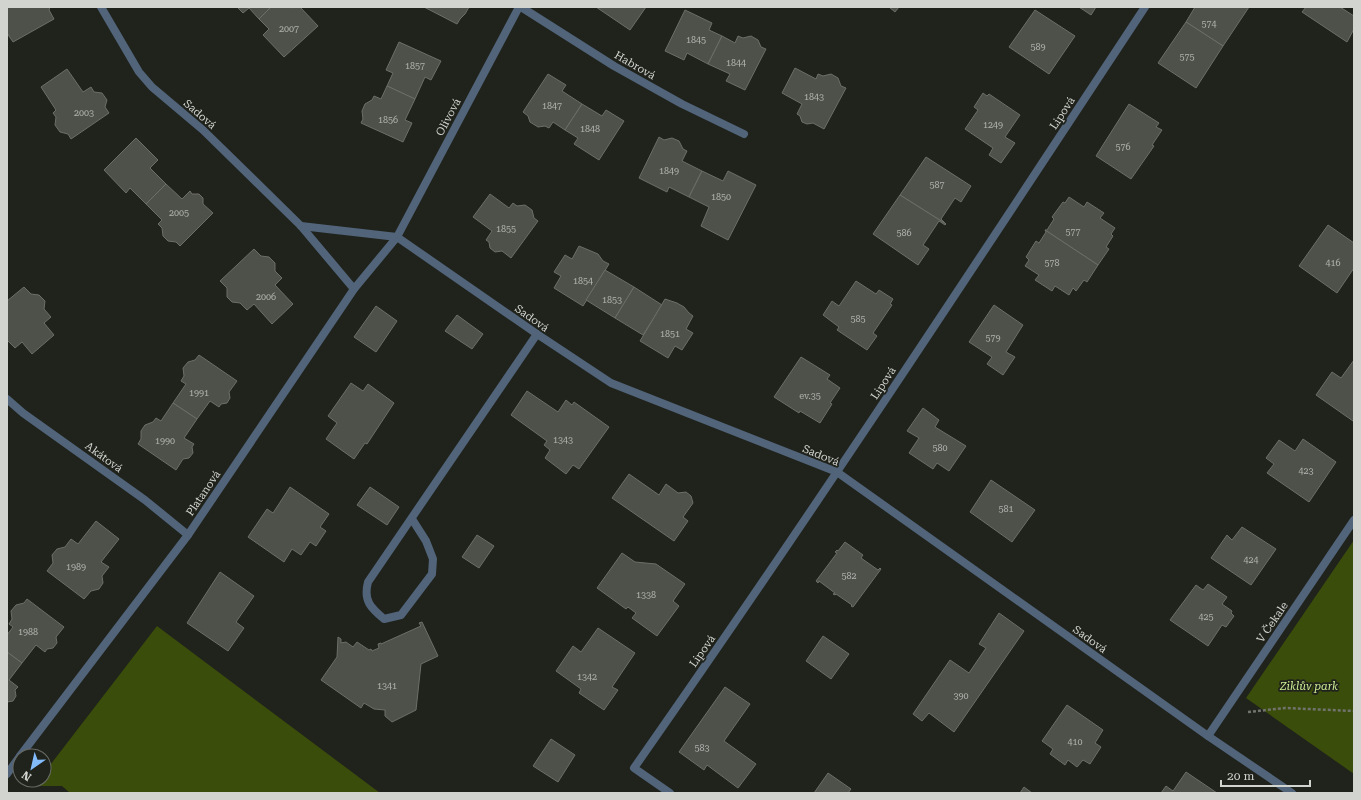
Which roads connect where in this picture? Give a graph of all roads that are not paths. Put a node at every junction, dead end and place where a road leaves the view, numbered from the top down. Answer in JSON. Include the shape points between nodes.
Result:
{"nodes":[{"id":1,"x":101,"y":7,"type":"edge"},
{"id":2,"x":520,"y":7,"type":"edge"},
{"id":3,"x":1145,"y":7,"type":"edge"},
{"id":4,"x":744,"y":134,"type":"dead end"},
{"id":5,"x":301,"y":226,"type":"junction"},
{"id":6,"x":397,"y":237,"type":"junction"},
{"id":7,"x":354,"y":289,"type":"junction"},
{"id":8,"x":537,"y":334,"type":"junction"},
{"id":9,"x":7,"y":398,"type":"edge"},
{"id":10,"x":838,"y":472,"type":"junction"},
{"id":11,"x":412,"y":519,"type":"junction"},
{"id":12,"x":1354,"y":520,"type":"edge"},
{"id":13,"x":188,"y":535,"type":"junction"},
{"id":14,"x":1208,"y":736,"type":"junction"},
{"id":15,"x":26,"y":748,"type":"edge"},
{"id":16,"x":670,"y":793,"type":"edge"},
{"id":17,"x":1292,"y":793,"type":"edge"}],
"edges":[{"from":1,"to":5,"type":"street","name":"Sadová","via":[[139,72],[152,87],[203,130]]},
{"from":2,"to":4,"type":"street","name":"Habrová","via":[[614,66],[682,104]]},
{"from":2,"to":6,"type":"street","name":"Olivová"},
{"from":3,"to":10,"type":"street","name":"Lipová"},
{"from":5,"to":6,"type":"street","name":"Sadová"},
{"from":5,"to":7,"type":"street","name":"Sadová"},
{"from":6,"to":7,"type":"street","name":"Platanová"},
{"from":6,"to":8,"type":"street","name":"Sadová"},
{"from":7,"to":13,"type":"street","name":"Platanová"},
{"from":8,"to":10,"type":"street","name":"Sadová","via":[[611,383]]},
{"from":8,"to":11,"type":"street"},
{"from":9,"to":13,"type":"street","name":"Akátová","via":[[23,413],[145,500]]},
{"from":10,"to":14,"type":"street","name":"Sadová"},
{"from":10,"to":16,"type":"street","name":"Lipová","via":[[634,768]]},
{"from":11,"to":11,"type":"street","via":[[366,587],[365,593],[371,608],[384,619],[401,615],[432,574],[433,559],[426,541]]},
{"from":12,"to":14,"type":"street","name":"V Čekale"},
{"from":13,"to":15,"type":"street","name":"Platanová"},
{"from":14,"to":17,"type":"street","name":"Sadová"}]}
